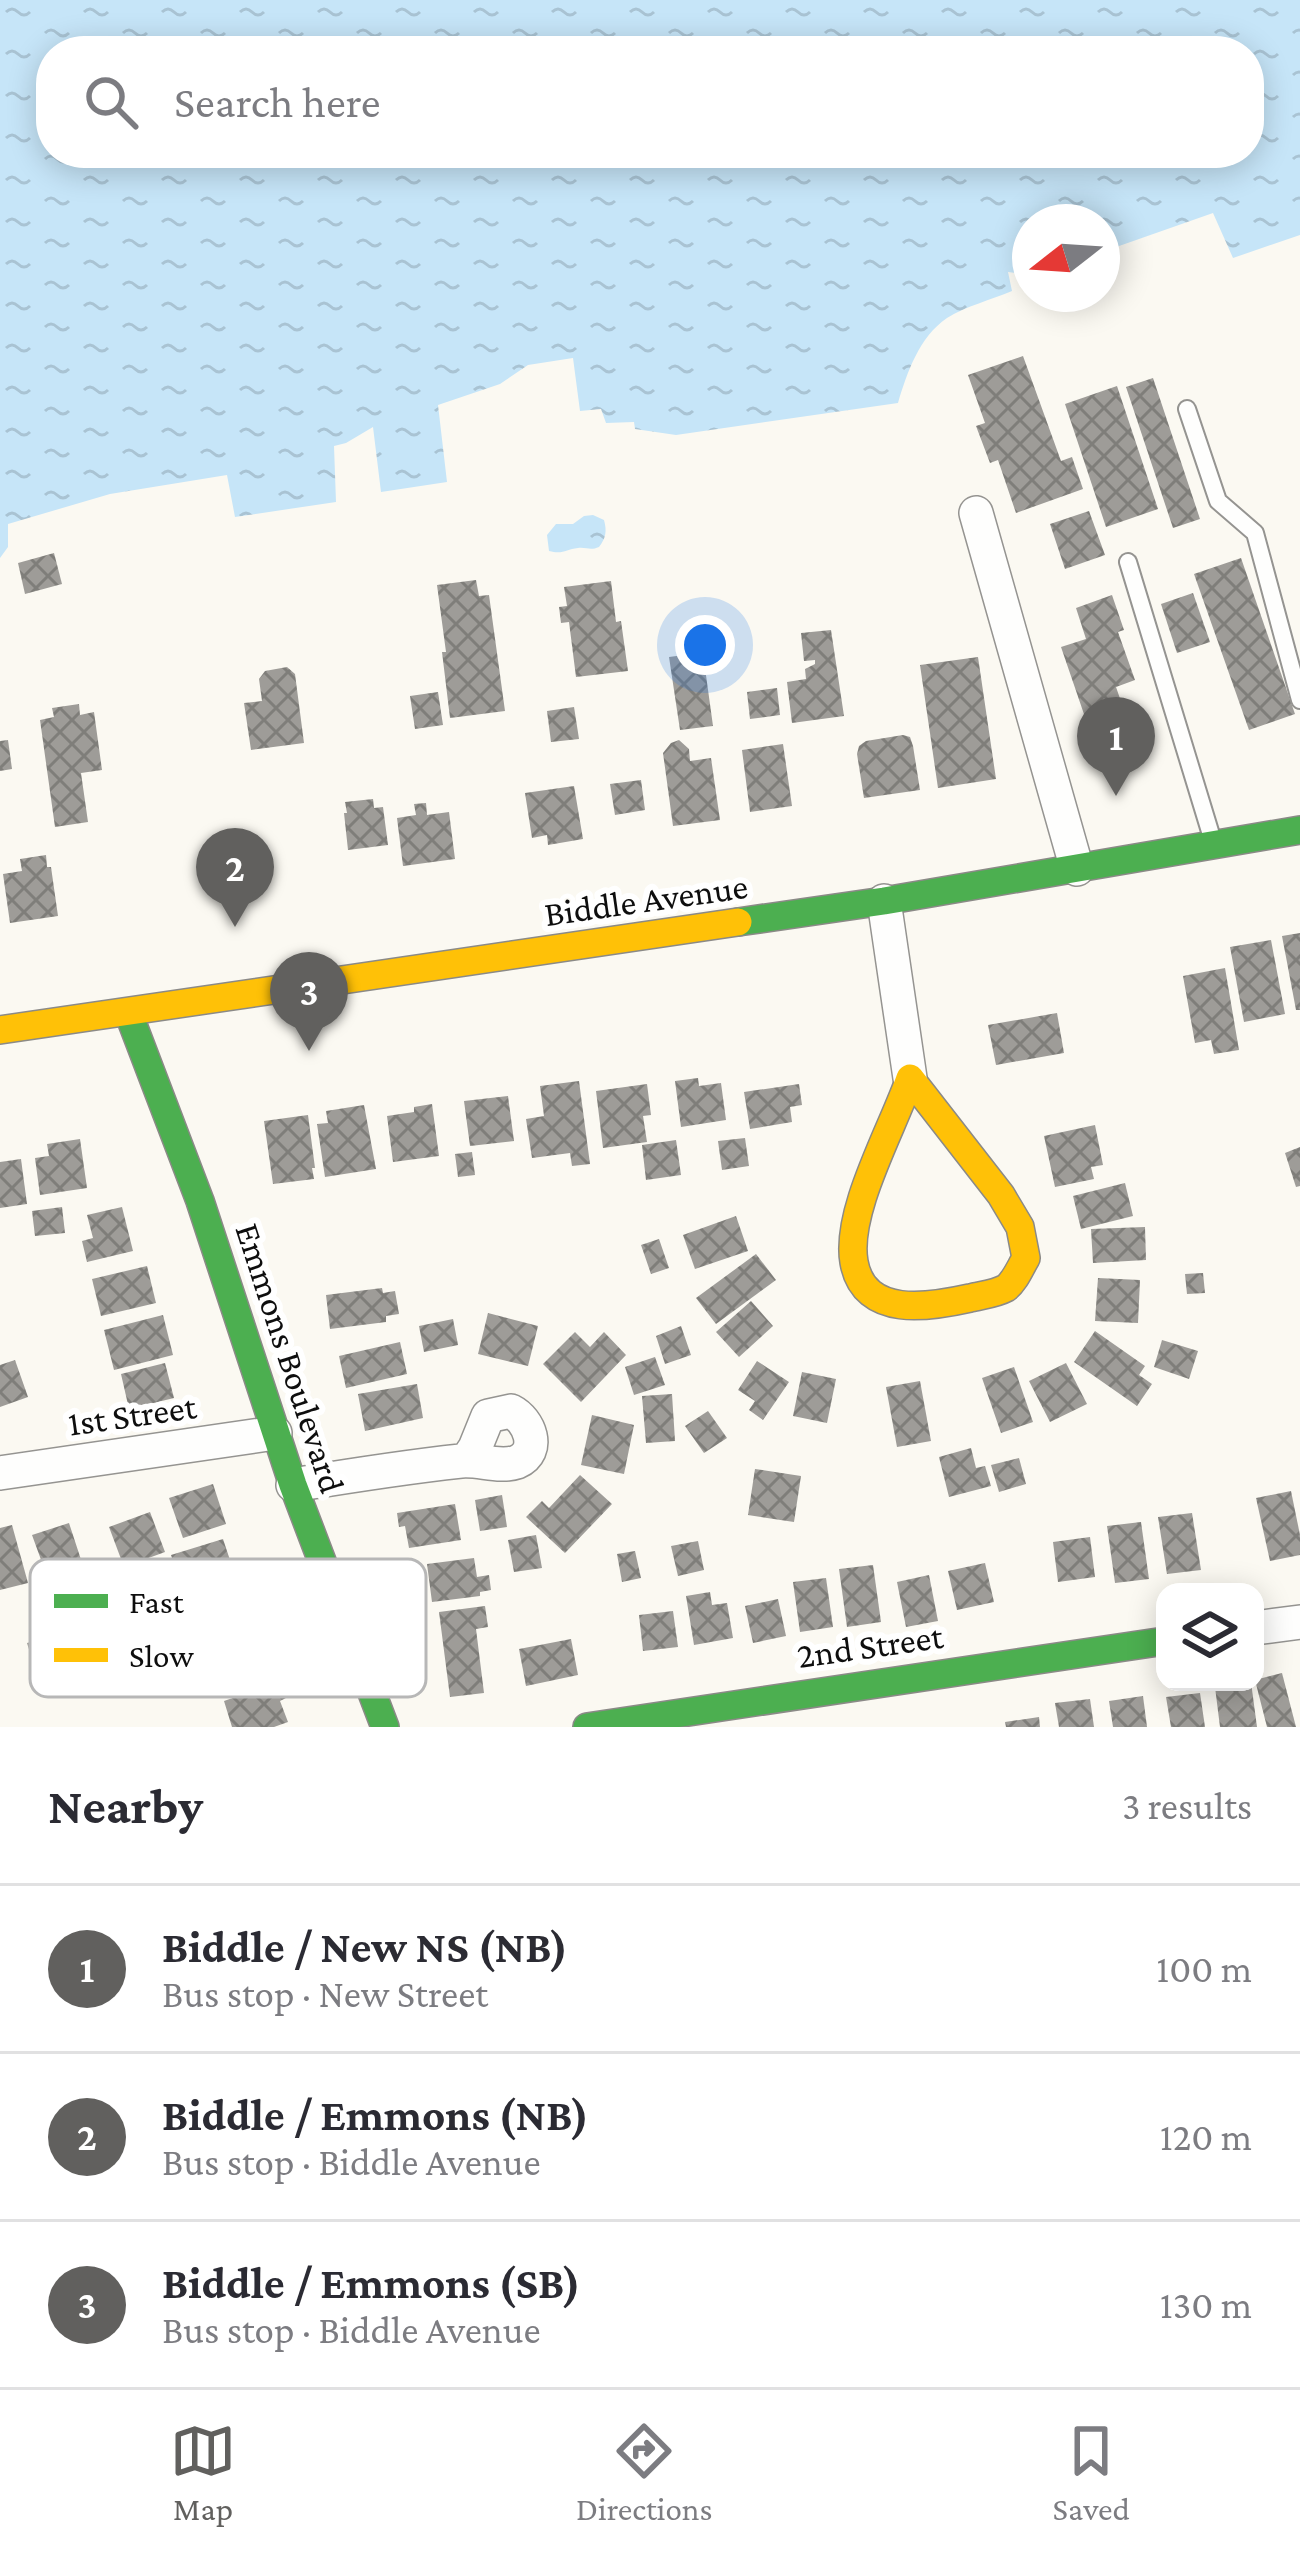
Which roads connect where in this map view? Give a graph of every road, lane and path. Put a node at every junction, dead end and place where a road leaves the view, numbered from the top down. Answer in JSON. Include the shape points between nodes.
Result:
{"nodes":[{"id":1,"x":1187,"y":409,"type":"dead end"},
{"id":2,"x":976,"y":513,"type":"dead end"},
{"id":3,"x":1128,"y":562,"type":"dead end"},
{"id":4,"x":1300,"y":700,"type":"edge"},
{"id":5,"x":1300,"y":830,"type":"edge"},
{"id":6,"x":1214,"y":845,"type":"junction"},
{"id":7,"x":1077,"y":869,"type":"junction"},
{"id":8,"x":884,"y":901,"type":"junction"},
{"id":9,"x":128,"y":1012,"type":"junction"},
{"id":10,"x":0,"y":1030,"type":"edge"},
{"id":11,"x":910,"y":1078,"type":"junction"},
{"id":12,"x":275,"y":1433,"type":"junction"},
{"id":13,"x":466,"y":1460,"type":"dead end"},
{"id":14,"x":0,"y":1473,"type":"edge"},
{"id":15,"x":293,"y":1485,"type":"junction"},
{"id":16,"x":321,"y":1559,"type":"edge"},
{"id":17,"x":1300,"y":1622,"type":"edge"},
{"id":18,"x":1264,"y":1627,"type":"edge"},
{"id":19,"x":1156,"y":1643,"type":"edge"},
{"id":20,"x":374,"y":1697,"type":"edge"},
{"id":21,"x":385,"y":1727,"type":"edge"},
{"id":22,"x":587,"y":1727,"type":"edge"}],
"edges":[{"from":1,"to":4,"type":"lane","via":[[1218,501],[1255,533]]},
{"from":2,"to":7,"type":"street"},
{"from":3,"to":6,"type":"lane"},
{"from":5,"to":6,"type":"street","name":"Biddle Avenue"},
{"from":6,"to":7,"type":"street","name":"Biddle Avenue"},
{"from":7,"to":8,"type":"street","name":"Biddle Avenue"},
{"from":8,"to":9,"type":"street","name":"Biddle Avenue"},
{"from":8,"to":11,"type":"street"},
{"from":9,"to":10,"type":"street","name":"Biddle Avenue"},
{"from":9,"to":12,"type":"street","name":"Emmons Boulevard"},
{"from":11,"to":11,"type":"street","via":[[860,1203],[854,1264],[864,1287],[883,1302],[911,1308],[998,1292],[1011,1286],[1026,1258],[1020,1227]]},
{"from":12,"to":14,"type":"street","name":"1st Street"},
{"from":12,"to":15,"type":"street","name":"Emmons Boulevard"},
{"from":13,"to":15,"type":"street"},
{"from":15,"to":16,"type":"street","name":"Emmons Boulevard"},
{"from":17,"to":18,"type":"street"},
{"from":19,"to":22,"type":"street","name":"2nd Street"},
{"from":20,"to":21,"type":"street","name":"Emmons Boulevard"}]}
